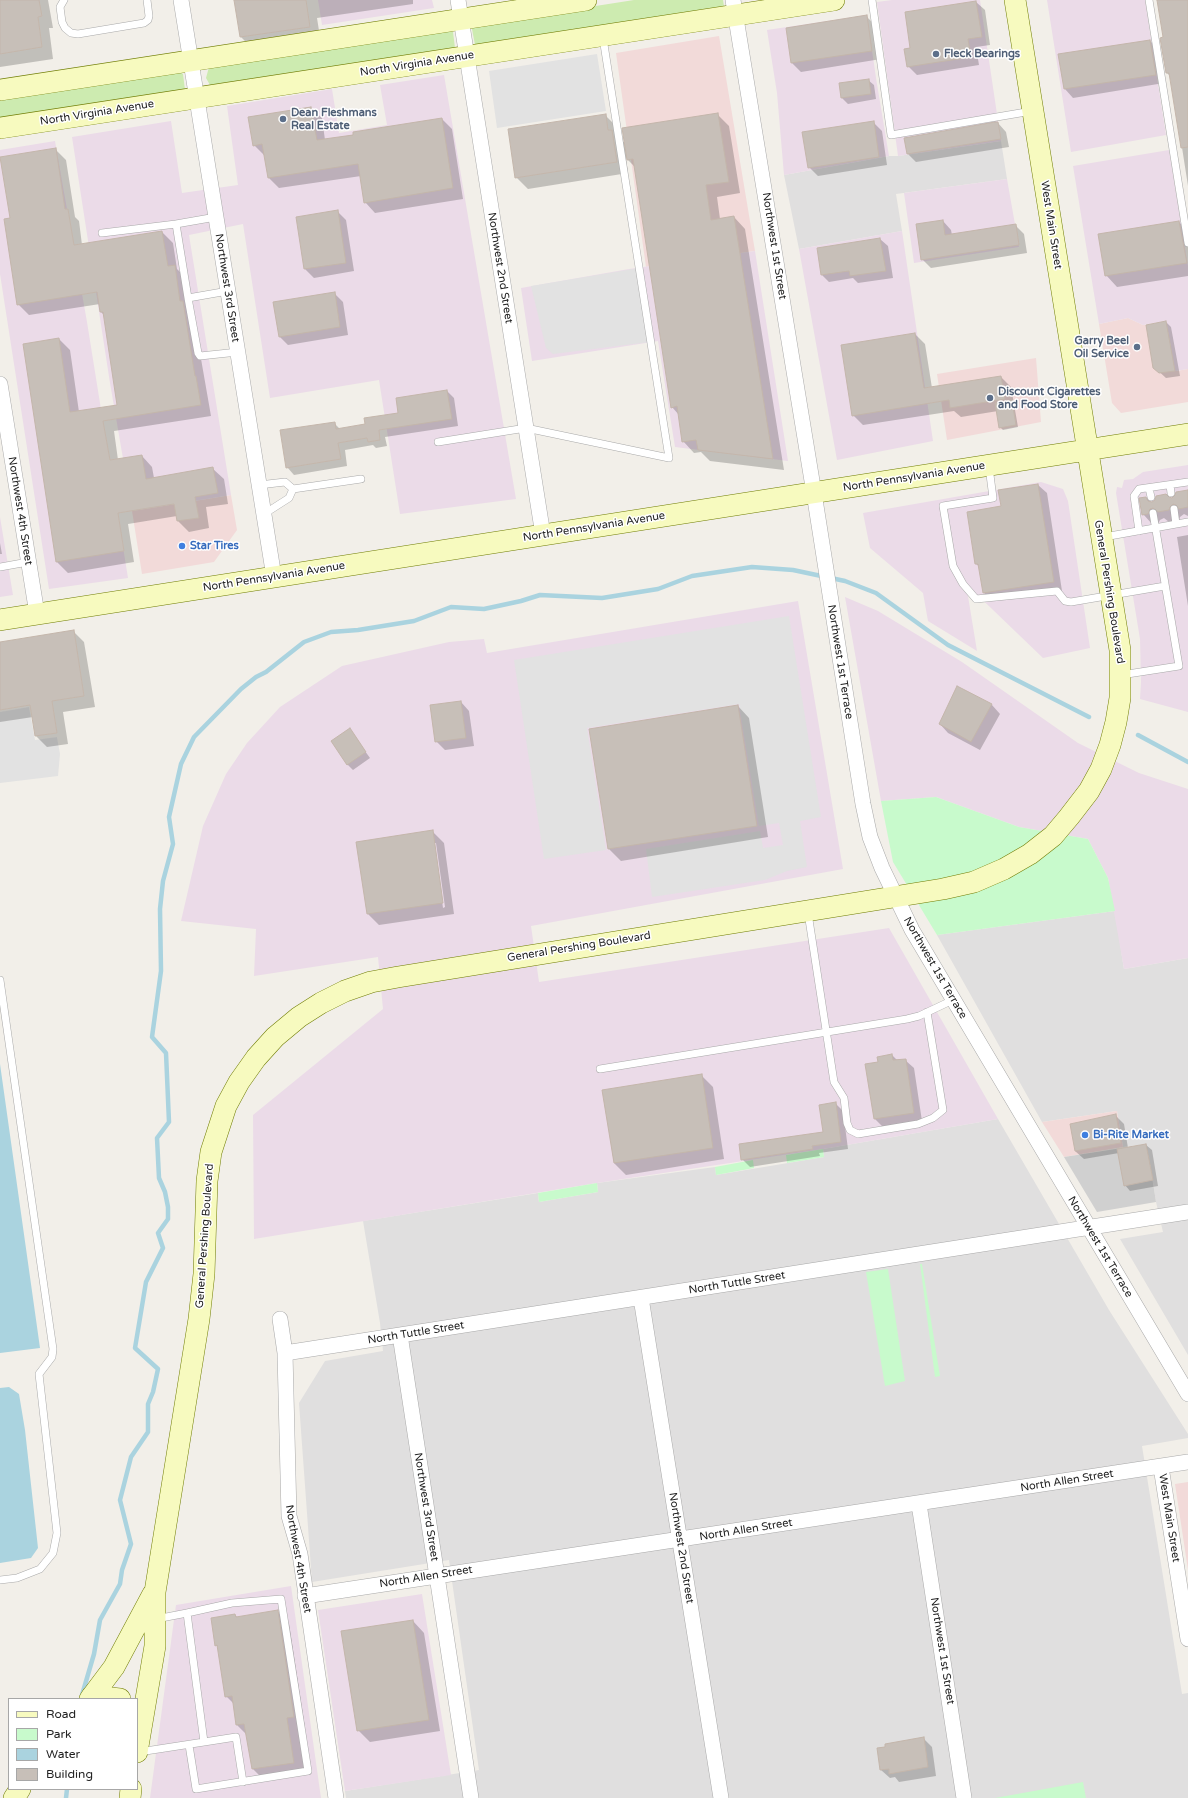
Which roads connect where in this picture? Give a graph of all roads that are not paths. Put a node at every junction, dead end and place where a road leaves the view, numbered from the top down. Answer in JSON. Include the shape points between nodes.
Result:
{"nodes":[{"id":1,"x":64,"y":0,"type":"edge"},
{"id":2,"x":147,"y":0,"type":"edge"},
{"id":3,"x":181,"y":0,"type":"edge"},
{"id":4,"x":586,"y":0,"type":"edge"},
{"id":5,"x":834,"y":0,"type":"edge"},
{"id":6,"x":872,"y":0,"type":"edge"},
{"id":7,"x":1015,"y":0,"type":"edge"},
{"id":8,"x":1149,"y":0,"type":"edge"},
{"id":9,"x":734,"y":8,"type":"edge"},
{"id":10,"x":459,"y":10,"type":"edge"},
{"id":11,"x":602,"y":35,"type":"junction"},
{"id":12,"x":466,"y":57,"type":"junction"},
{"id":13,"x":190,"y":61,"type":"junction"},
{"id":14,"x":0,"y":90,"type":"edge"},
{"id":15,"x":196,"y":98,"type":"junction"},
{"id":16,"x":1032,"y":111,"type":"junction"},
{"id":17,"x":0,"y":128,"type":"edge"},
{"id":18,"x":216,"y":217,"type":"junction"},
{"id":19,"x":176,"y":224,"type":"junction"},
{"id":20,"x":102,"y":233,"type":"dead end"},
{"id":21,"x":1188,"y":244,"type":"edge"},
{"id":22,"x":228,"y":291,"type":"junction"},
{"id":23,"x":188,"y":298,"type":"junction"},
{"id":24,"x":238,"y":352,"type":"junction"},
{"id":25,"x":0,"y":384,"type":"edge"},
{"id":26,"x":526,"y":428,"type":"junction"},
{"id":27,"x":1188,"y":434,"type":"edge"},
{"id":28,"x":438,"y":442,"type":"dead end"},
{"id":29,"x":1086,"y":450,"type":"junction"},
{"id":30,"x":989,"y":465,"type":"junction"},
{"id":31,"x":361,"y":479,"type":"dead end"},
{"id":32,"x":1188,"y":482,"type":"edge"},
{"id":33,"x":259,"y":485,"type":"junction"},
{"id":34,"x":1170,"y":485,"type":"junction"},
{"id":35,"x":1150,"y":488,"type":"junction"},
{"id":36,"x":293,"y":489,"type":"junction"},
{"id":37,"x":814,"y":492,"type":"junction"},
{"id":38,"x":1172,"y":493,"type":"dead end"},
{"id":39,"x":1151,"y":496,"type":"dead end"},
{"id":40,"x":1174,"y":509,"type":"dead end"},
{"id":41,"x":1153,"y":513,"type":"dead end"},
{"id":42,"x":264,"y":514,"type":"junction"},
{"id":43,"x":1188,"y":522,"type":"edge"},
{"id":44,"x":1176,"y":524,"type":"junction"},
{"id":45,"x":1155,"y":528,"type":"junction"},
{"id":46,"x":1139,"y":531,"type":"junction"},
{"id":47,"x":544,"y":535,"type":"junction"},
{"id":48,"x":1102,"y":538,"type":"junction"},
{"id":49,"x":28,"y":562,"type":"junction"},
{"id":50,"x":0,"y":568,"type":"edge"},
{"id":51,"x":274,"y":577,"type":"junction"},
{"id":52,"x":1165,"y":586,"type":"junction"},
{"id":53,"x":1111,"y":595,"type":"junction"},
{"id":54,"x":37,"y":614,"type":"junction"},
{"id":55,"x":0,"y":620,"type":"edge"},
{"id":56,"x":1121,"y":675,"type":"junction"},
{"id":57,"x":895,"y":897,"type":"junction"},
{"id":58,"x":808,"y":911,"type":"junction"},
{"id":59,"x":0,"y":980,"type":"edge"},
{"id":60,"x":953,"y":1000,"type":"junction"},
{"id":61,"x":927,"y":1012,"type":"junction"},
{"id":62,"x":827,"y":1032,"type":"junction"},
{"id":63,"x":600,"y":1069,"type":"dead end"},
{"id":64,"x":1188,"y":1212,"type":"edge"},
{"id":65,"x":1089,"y":1228,"type":"junction"},
{"id":66,"x":641,"y":1298,"type":"junction"},
{"id":67,"x":280,"y":1319,"type":"dead end"},
{"id":68,"x":400,"y":1335,"type":"junction"},
{"id":69,"x":285,"y":1353,"type":"junction"},
{"id":70,"x":1188,"y":1394,"type":"edge"},
{"id":71,"x":1188,"y":1462,"type":"edge"},
{"id":72,"x":1161,"y":1467,"type":"junction"},
{"id":73,"x":919,"y":1504,"type":"junction"},
{"id":74,"x":679,"y":1540,"type":"junction"},
{"id":75,"x":437,"y":1576,"type":"junction"},
{"id":76,"x":0,"y":1580,"type":"edge"},
{"id":77,"x":155,"y":1592,"type":"junction"},
{"id":78,"x":305,"y":1596,"type":"junction"},
{"id":79,"x":187,"y":1613,"type":"junction"},
{"id":80,"x":155,"y":1619,"type":"junction"},
{"id":81,"x":1188,"y":1639,"type":"edge"},
{"id":82,"x":91,"y":1697,"type":"edge"},
{"id":83,"x":106,"y":1698,"type":"edge"},
{"id":84,"x":139,"y":1722,"type":"edge"},
{"id":85,"x":138,"y":1737,"type":"edge"},
{"id":86,"x":204,"y":1742,"type":"junction"},
{"id":87,"x":189,"y":1744,"type":"junction"},
{"id":88,"x":138,"y":1752,"type":"edge"},
{"id":89,"x":243,"y":1782,"type":"junction"},
{"id":90,"x":336,"y":1798,"type":"edge"},
{"id":91,"x":471,"y":1798,"type":"edge"},
{"id":92,"x":721,"y":1798,"type":"edge"},
{"id":93,"x":964,"y":1798,"type":"edge"}],
"edges":[{"from":1,"to":2,"type":"lane","via":[[60,7],[62,22],[71,33],[78,34],[144,23],[149,16]]},
{"from":3,"to":13,"type":"street","name":"Northwest 3rd Street"},
{"from":4,"to":10,"type":"main road"},
{"from":5,"to":9,"type":"main road","name":"North Virginia Avenue"},
{"from":6,"to":16,"type":"lane","via":[[891,134]]},
{"from":7,"to":16,"type":"main road","name":"West Main Street"},
{"from":8,"to":21,"type":"lane"},
{"from":9,"to":11,"type":"main road","name":"North Virginia Avenue"},
{"from":9,"to":37,"type":"street","name":"Northwest 1st Street"},
{"from":10,"to":12,"type":"street","name":"Northwest 2nd Street"},
{"from":10,"to":13,"type":"main road"},
{"from":11,"to":12,"type":"main road","name":"North Virginia Avenue"},
{"from":11,"to":26,"type":"lane","via":[[669,458]]},
{"from":12,"to":15,"type":"main road","name":"North Virginia Avenue"},
{"from":12,"to":26,"type":"street","name":"Northwest 2nd Street"},
{"from":13,"to":14,"type":"main road"},
{"from":13,"to":15,"type":"street","name":"Northwest 3rd Street"},
{"from":15,"to":17,"type":"main road","name":"North Virginia Avenue"},
{"from":15,"to":18,"type":"street","name":"Northwest 3rd Street"},
{"from":16,"to":29,"type":"main road","name":"West Main Street"},
{"from":18,"to":19,"type":"lane"},
{"from":18,"to":22,"type":"street","name":"Northwest 3rd Street"},
{"from":19,"to":20,"type":"lane"},
{"from":19,"to":23,"type":"lane"},
{"from":22,"to":23,"type":"lane"},
{"from":22,"to":24,"type":"street","name":"Northwest 3rd Street"},
{"from":23,"to":24,"type":"lane","via":[[200,356]]},
{"from":24,"to":33,"type":"street","name":"Northwest 3rd Street"},
{"from":25,"to":49,"type":"street","name":"Northwest 4th Street"},
{"from":26,"to":28,"type":"lane"},
{"from":26,"to":47,"type":"street","name":"Northwest 2nd Street"},
{"from":27,"to":29,"type":"main road","name":"North Pennsylvania Avenue"},
{"from":29,"to":30,"type":"main road","name":"North Pennsylvania Avenue"},
{"from":29,"to":48,"type":"main road","name":"General Pershing Boulevard"},
{"from":30,"to":37,"type":"main road","name":"North Pennsylvania Avenue"},
{"from":30,"to":53,"type":"lane","via":[[993,498],[943,506],[953,566],[963,584],[976,599],[1057,591],[1065,601],[1071,602]]},
{"from":31,"to":36,"type":"lane"},
{"from":32,"to":34,"type":"lane"},
{"from":33,"to":36,"type":"lane","via":[[285,482]]},
{"from":33,"to":42,"type":"street","name":"Northwest 3rd Street"},
{"from":34,"to":35,"type":"lane"},
{"from":34,"to":38,"type":"lane"},
{"from":35,"to":39,"type":"lane"},
{"from":35,"to":46,"type":"lane","via":[[1139,489],[1134,496]]},
{"from":36,"to":42,"type":"lane","via":[[288,498]]},
{"from":37,"to":47,"type":"main road","name":"North Pennsylvania Avenue"},
{"from":37,"to":57,"type":"street","name":"Northwest 1st Terrace","via":[[862,804],[870,837]]},
{"from":40,"to":44,"type":"lane"},
{"from":41,"to":45,"type":"lane"},
{"from":42,"to":51,"type":"street","name":"Northwest 3rd Street"},
{"from":43,"to":44,"type":"lane"},
{"from":44,"to":45,"type":"lane"},
{"from":45,"to":46,"type":"lane"},
{"from":45,"to":52,"type":"lane"},
{"from":46,"to":48,"type":"lane"},
{"from":47,"to":51,"type":"main road","name":"North Pennsylvania Avenue"},
{"from":48,"to":53,"type":"main road","name":"General Pershing Boulevard"},
{"from":49,"to":50,"type":"lane"},
{"from":49,"to":54,"type":"street","name":"Northwest 4th Street"},
{"from":51,"to":54,"type":"main road","name":"North Pennsylvania Avenue"},
{"from":52,"to":53,"type":"lane"},
{"from":52,"to":56,"type":"lane","via":[[1179,666]]},
{"from":53,"to":56,"type":"main road","name":"General Pershing Boulevard","via":[[1120,650]]},
{"from":54,"to":55,"type":"main road","name":"North Pennsylvania Avenue"},
{"from":56,"to":57,"type":"main road","name":"General Pershing Boulevard","via":[[1116,722],[1101,769],[1089,791],[1053,836],[1030,854],[974,882]]},
{"from":57,"to":58,"type":"main road","name":"General Pershing Boulevard"},
{"from":57,"to":60,"type":"street","name":"Northwest 1st Terrace"},
{"from":58,"to":62,"type":"lane"},
{"from":58,"to":77,"type":"main road","name":"General Pershing Boulevard","via":[[371,982],[321,1003],[275,1037],[239,1082],[226,1106],[210,1152],[199,1320]]},
{"from":59,"to":76,"type":"lane","via":[[53,1349],[52,1357],[39,1374],[57,1533],[53,1553],[40,1569],[17,1578]]},
{"from":60,"to":61,"type":"lane"},
{"from":60,"to":65,"type":"street","name":"Northwest 1st Terrace"},
{"from":61,"to":62,"type":"lane","via":[[907,1019]]},
{"from":61,"to":62,"type":"lane","via":[[943,1110],[933,1118],[918,1124],[858,1134],[850,1130],[844,1098],[834,1082]]},
{"from":62,"to":63,"type":"lane"},
{"from":64,"to":65,"type":"street","name":"North Tuttle Street"},
{"from":65,"to":66,"type":"street","name":"North Tuttle Street"},
{"from":65,"to":70,"type":"street","name":"Northwest 1st Terrace"},
{"from":66,"to":68,"type":"street","name":"North Tuttle Street"},
{"from":66,"to":74,"type":"street","name":"Northwest 2nd Street"},
{"from":67,"to":69,"type":"street","name":"Northwest 4th Street"},
{"from":68,"to":69,"type":"street","name":"North Tuttle Street"},
{"from":68,"to":75,"type":"street","name":"Northwest 3rd Street"},
{"from":69,"to":78,"type":"street","name":"Northwest 4th Street","via":[[289,1516],[300,1554]]},
{"from":71,"to":72,"type":"street","name":"North Allen Street"},
{"from":72,"to":73,"type":"street","name":"North Allen Street"},
{"from":72,"to":81,"type":"street","name":"West Main Street"},
{"from":73,"to":74,"type":"street","name":"North Allen Street"},
{"from":73,"to":93,"type":"street","name":"Northwest 1st Street"},
{"from":74,"to":75,"type":"street","name":"North Allen Street"},
{"from":74,"to":92,"type":"street","name":"Northwest 2nd Street"},
{"from":75,"to":78,"type":"street","name":"North Allen Street"},
{"from":75,"to":91,"type":"street","name":"Northwest 3rd Street"},
{"from":77,"to":80,"type":"main road","name":"General Pershing Boulevard"},
{"from":77,"to":82,"type":"main road","name":"General Pershing Boulevard","via":[[114,1668]]},
{"from":78,"to":90,"type":"street","name":"Northwest 4th Street"},
{"from":79,"to":80,"type":"lane"},
{"from":79,"to":86,"type":"lane"},
{"from":79,"to":89,"type":"lane","via":[[232,1603],[281,1599],[308,1771]]},
{"from":80,"to":84,"type":"main road","name":"General Pershing Boulevard","via":[[155,1646]]},
{"from":82,"to":83,"type":"main road"},
{"from":84,"to":85,"type":"main road","name":"General Pershing Boulevard"},
{"from":86,"to":87,"type":"lane"},
{"from":86,"to":89,"type":"lane","via":[[236,1738]]},
{"from":87,"to":88,"type":"lane"},
{"from":87,"to":89,"type":"lane","via":[[196,1789]]}]}
